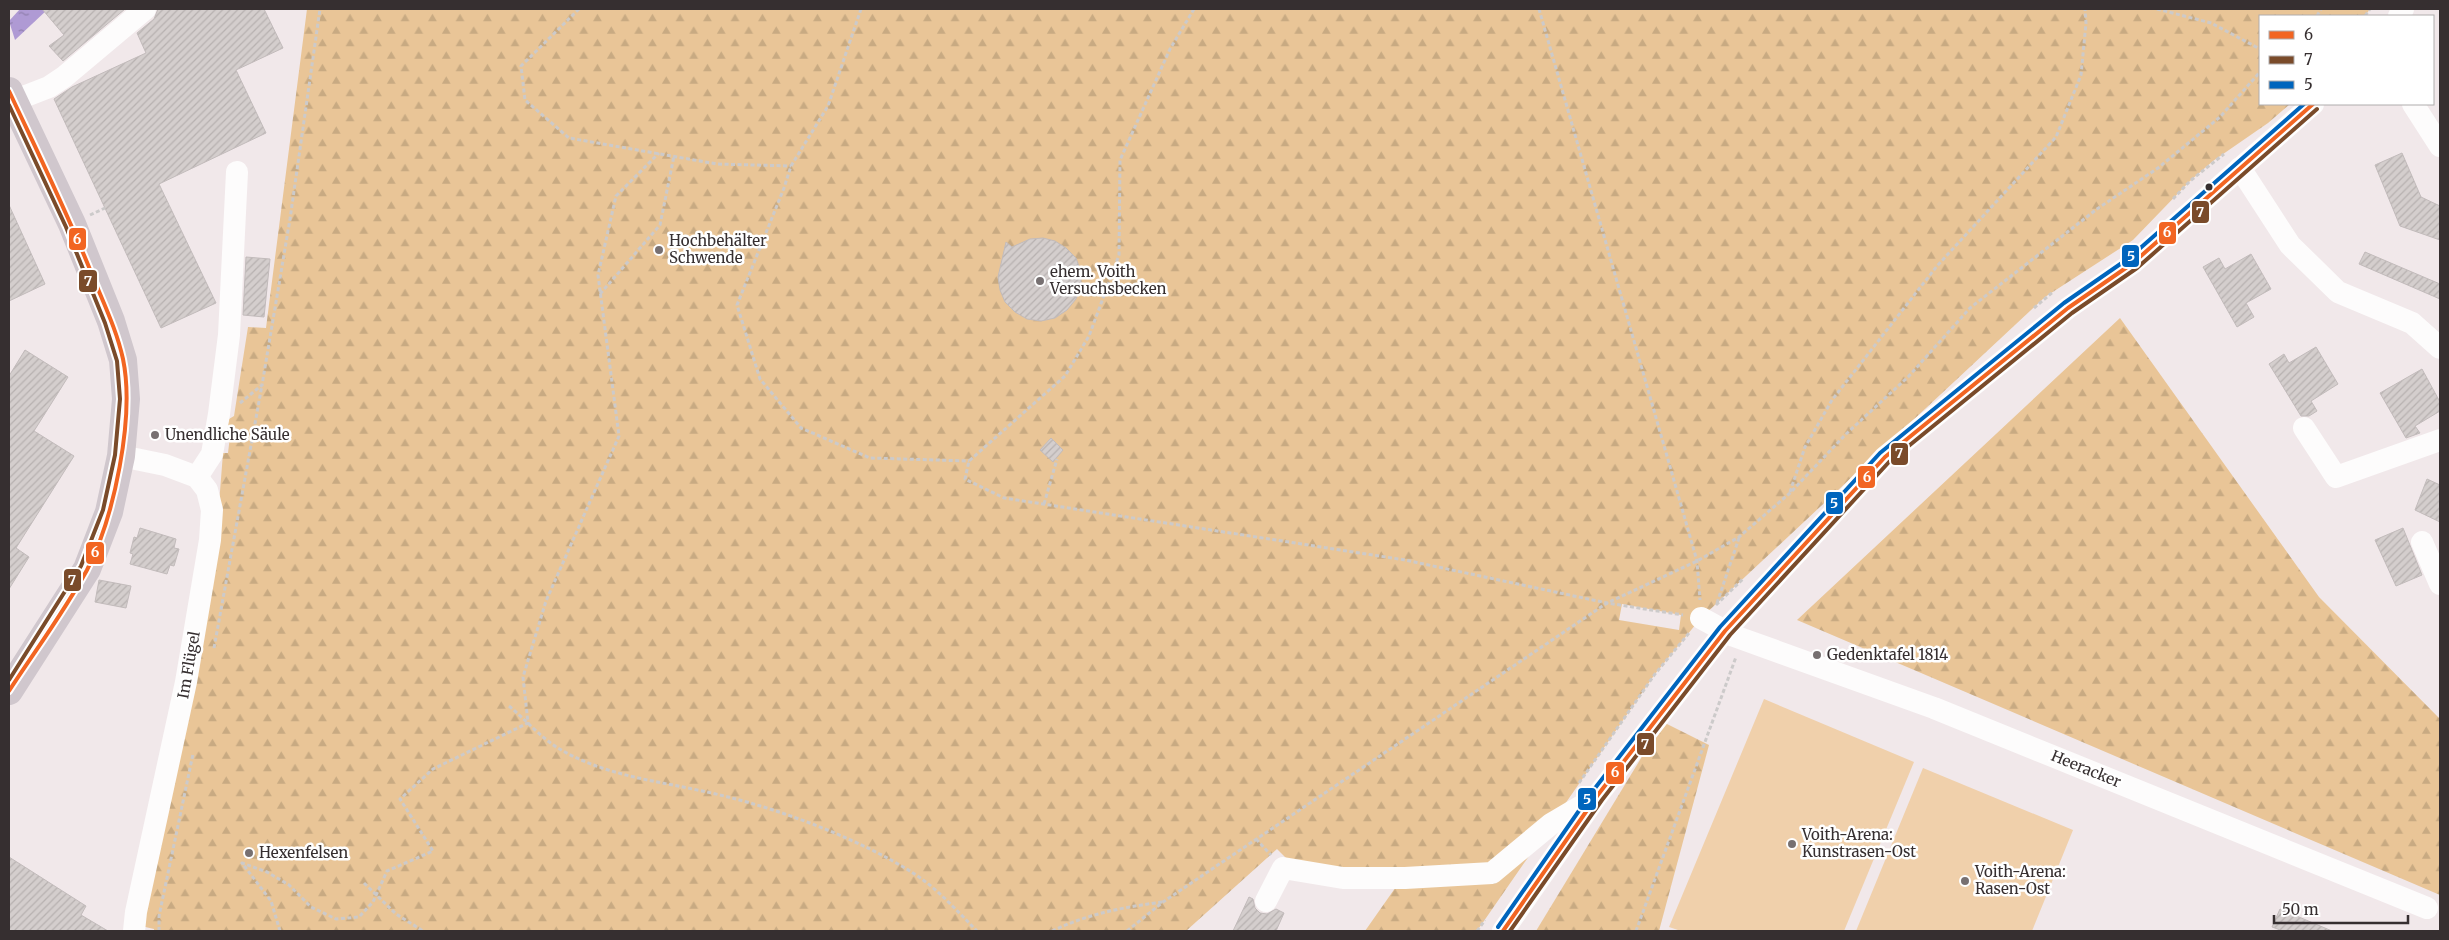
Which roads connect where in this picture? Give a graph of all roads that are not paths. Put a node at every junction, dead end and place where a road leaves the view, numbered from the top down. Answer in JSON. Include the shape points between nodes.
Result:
{"nodes":[{"id":1,"x":145,"y":9,"type":"edge"},
{"id":2,"x":11,"y":96,"type":"edge"},
{"id":3,"x":2312,"y":105,"type":"edge"},
{"id":4,"x":2414,"y":105,"type":"edge"},
{"id":5,"x":2440,"y":146,"type":"edge"},
{"id":6,"x":2240,"y":168,"type":"junction"},
{"id":7,"x":237,"y":172,"type":"dead end"},
{"id":8,"x":2440,"y":348,"type":"edge"},
{"id":9,"x":2304,"y":428,"type":"dead end"},
{"id":10,"x":2440,"y":440,"type":"edge"},
{"id":11,"x":121,"y":456,"type":"junction"},
{"id":12,"x":197,"y":477,"type":"junction"},
{"id":13,"x":2422,"y":542,"type":"dead end"},
{"id":14,"x":2440,"y":584,"type":"edge"},
{"id":15,"x":1709,"y":611,"type":"road end"},
{"id":16,"x":1734,"y":635,"type":"junction"},
{"id":17,"x":9,"y":691,"type":"edge"},
{"id":18,"x":1597,"y":796,"type":"junction"},
{"id":19,"x":1266,"y":901,"type":"dead end"},
{"id":20,"x":2427,"y":908,"type":"dead end"},
{"id":21,"x":1495,"y":924,"type":"edge"},
{"id":22,"x":134,"y":931,"type":"edge"}],
"edges":[{"from":1,"to":2,"type":"street","via":[[49,87]]},
{"from":2,"to":11,"type":"main road","via":[[72,224],[118,342],[126,399]]},
{"from":3,"to":6,"type":"street"},
{"from":4,"to":5,"type":"street"},
{"from":6,"to":8,"type":"street","via":[[2290,246],[2338,292],[2412,323]]},
{"from":6,"to":16,"type":"street","via":[[2134,263],[2068,308],[1885,457]]},
{"from":7,"to":12,"type":"street","via":[[229,335],[219,414],[212,454]]},
{"from":9,"to":10,"type":"street","via":[[2336,477]]},
{"from":11,"to":12,"type":"street","via":[[166,465]]},
{"from":11,"to":17,"type":"main road","via":[[109,512],[87,569]]},
{"from":12,"to":22,"type":"street","name":"Im Flügel","via":[[210,498],[210,540],[186,682]]},
{"from":13,"to":14,"type":"street"},
{"from":15,"to":16,"type":"street","name":"Heeracker"},
{"from":16,"to":18,"type":"street"},
{"from":16,"to":20,"type":"street","name":"Heeracker","via":[[1934,708]]},
{"from":18,"to":19,"type":"street","via":[[1551,824],[1492,872],[1343,878],[1283,868]]},
{"from":18,"to":21,"type":"street"}]}
